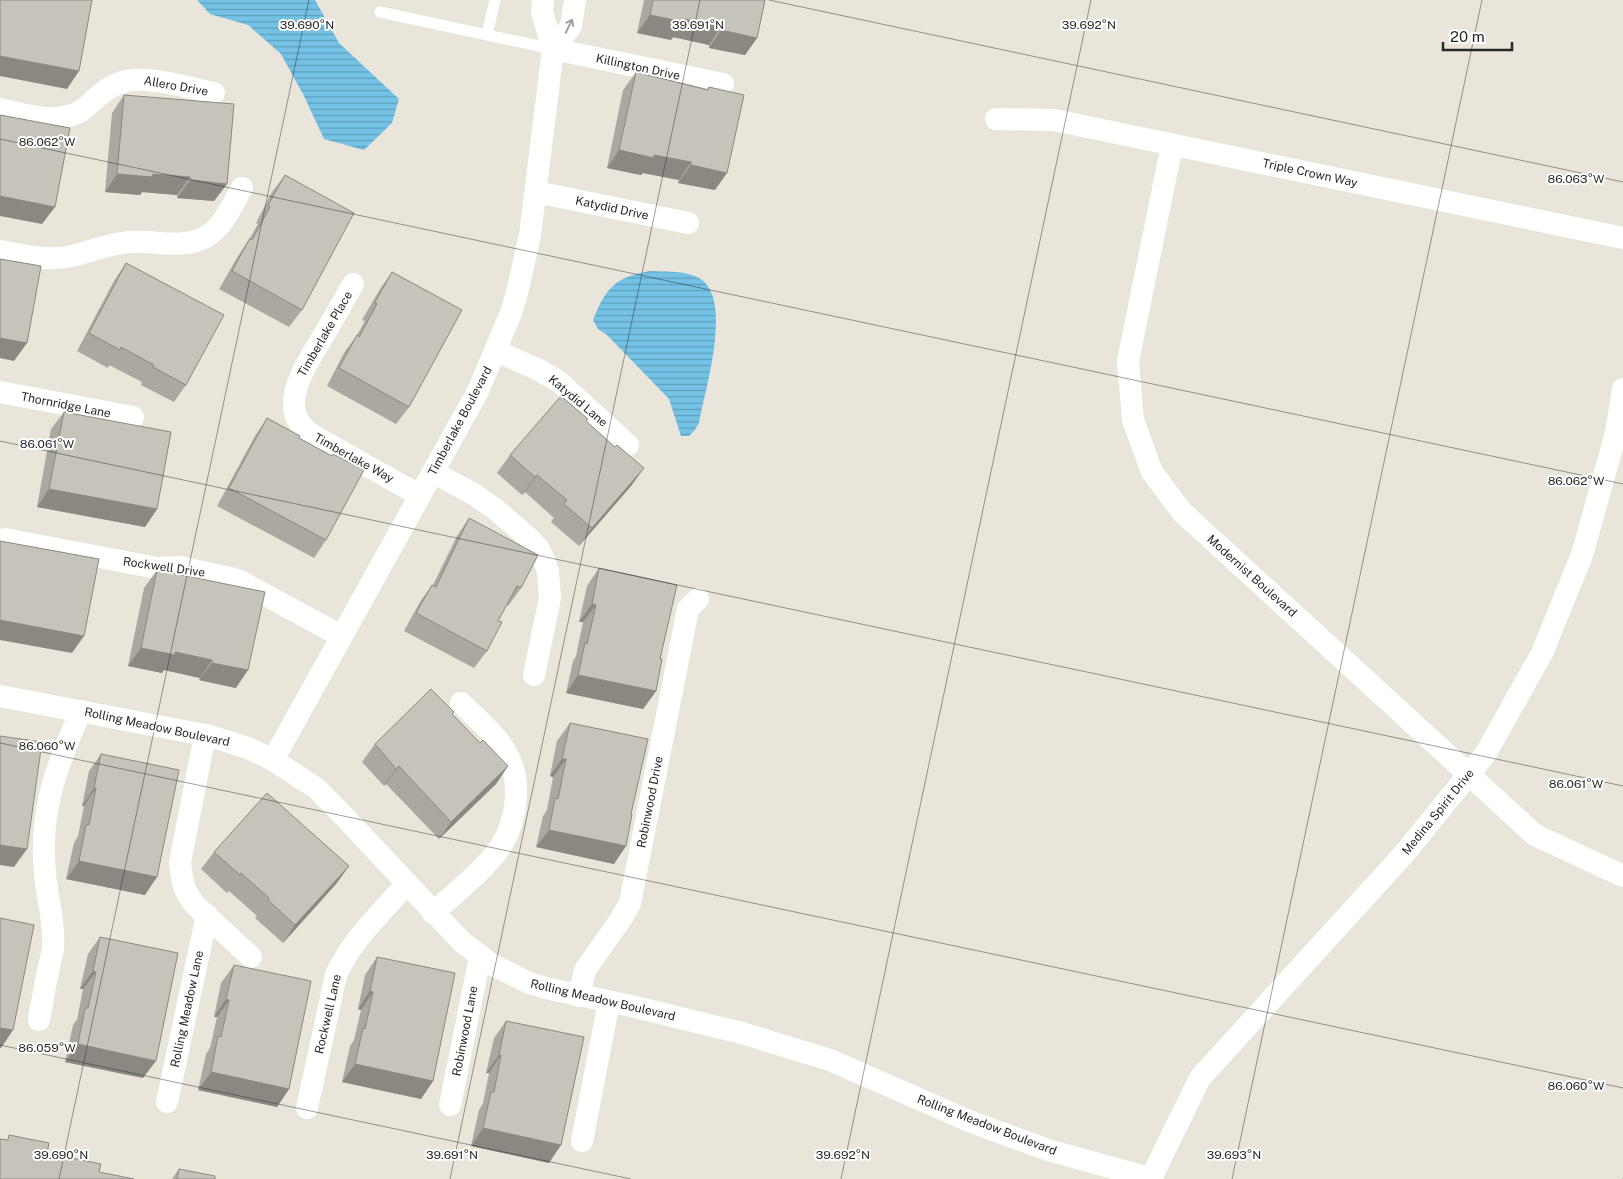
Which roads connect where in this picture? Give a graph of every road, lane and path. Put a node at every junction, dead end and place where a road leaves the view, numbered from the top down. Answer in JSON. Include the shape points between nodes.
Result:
{"nodes":[{"id":1,"x":495,"y":0,"type":"edge"},
{"id":2,"x":543,"y":0,"type":"edge"},
{"id":3,"x":575,"y":0,"type":"edge"},
{"id":4,"x":380,"y":12,"type":"dead end"},
{"id":5,"x":487,"y":35,"type":"junction"},
{"id":6,"x":553,"y":49,"type":"junction"},
{"id":7,"x":723,"y":84,"type":"dead end"},
{"id":8,"x":214,"y":93,"type":"dead end"},
{"id":9,"x":0,"y":109,"type":"edge"},
{"id":10,"x":996,"y":119,"type":"dead end"},
{"id":11,"x":1172,"y":145,"type":"junction"},
{"id":12,"x":242,"y":188,"type":"dead end"},
{"id":13,"x":536,"y":192,"type":"junction"},
{"id":14,"x":688,"y":223,"type":"dead end"},
{"id":15,"x":1623,"y":238,"type":"edge"},
{"id":16,"x":0,"y":251,"type":"edge"},
{"id":17,"x":353,"y":284,"type":"dead end"},
{"id":18,"x":496,"y":351,"type":"junction"},
{"id":19,"x":1623,"y":389,"type":"edge"},
{"id":20,"x":0,"y":392,"type":"edge"},
{"id":21,"x":297,"y":414,"type":"joint"},
{"id":22,"x":133,"y":417,"type":"dead end"},
{"id":23,"x":628,"y":445,"type":"dead end"},
{"id":24,"x":433,"y":472,"type":"junction"},
{"id":25,"x":419,"y":495,"type":"junction"},
{"id":26,"x":5,"y":539,"type":"dead end"},
{"id":27,"x":698,"y":599,"type":"dead end"},
{"id":28,"x":341,"y":636,"type":"junction"},
{"id":29,"x":534,"y":675,"type":"dead end"},
{"id":30,"x":0,"y":696,"type":"edge"},
{"id":31,"x":461,"y":702,"type":"dead end"},
{"id":32,"x":81,"y":711,"type":"junction"},
{"id":33,"x":205,"y":735,"type":"junction"},
{"id":34,"x":273,"y":760,"type":"junction"},
{"id":35,"x":1469,"y":774,"type":"junction"},
{"id":36,"x":1623,"y":876,"type":"edge"},
{"id":37,"x":406,"y":884,"type":"junction"},
{"id":38,"x":433,"y":913,"type":"junction"},
{"id":39,"x":206,"y":916,"type":"junction"},
{"id":40,"x":251,"y":956,"type":"dead end"},
{"id":41,"x":480,"y":957,"type":"junction"},
{"id":42,"x":579,"y":996,"type":"junction"},
{"id":43,"x":609,"y":1002,"type":"junction"},
{"id":44,"x":38,"y":1020,"type":"dead end"},
{"id":45,"x":167,"y":1102,"type":"dead end"},
{"id":46,"x":450,"y":1105,"type":"dead end"},
{"id":47,"x":307,"y":1108,"type":"dead end"},
{"id":48,"x":582,"y":1141,"type":"dead end"},
{"id":49,"x":1152,"y":1179,"type":"edge"}],
"edges":[{"from":1,"to":5,"type":"lane"},
{"from":2,"to":6,"type":"street","via":[[542,12]]},
{"from":6,"to":3,"type":"street","one_way":true,"via":[[571,26]]},
{"from":4,"to":5,"type":"lane"},
{"from":5,"to":6,"type":"lane"},
{"from":6,"to":7,"type":"street","name":"Killington Drive"},
{"from":6,"to":13,"type":"street","name":"Timberlake Boulevard"},
{"from":8,"to":9,"type":"street","name":"Allero Drive","via":[[134,80],[110,86],[86,107],[66,118],[51,119]]},
{"from":10,"to":11,"type":"street","name":"Triple Crown Way","via":[[1054,120]]},
{"from":11,"to":15,"type":"street","name":"Triple Crown Way"},
{"from":11,"to":35,"type":"street","name":"Modernist Boulevard","via":[[1128,361],[1132,420],[1152,472],[1182,512]]},
{"from":12,"to":16,"type":"street","via":[[222,225],[195,242],[115,243],[76,255],[52,258]]},
{"from":13,"to":14,"type":"street","name":"Katydid Drive"},
{"from":13,"to":18,"type":"street","name":"Timberlake Boulevard","via":[[517,293]]},
{"from":17,"to":21,"type":"street","name":"Timberlake Place","via":[[298,380],[294,398]]},
{"from":18,"to":23,"type":"street","name":"Katydid Lane","via":[[558,381]]},
{"from":18,"to":24,"type":"street","name":"Timberlake Boulevard","via":[[478,391]]},
{"from":19,"to":35,"type":"street","name":"Medina Spirit Drive","via":[[1616,433],[1582,555],[1542,653],[1486,753]]},
{"from":20,"to":22,"type":"street","name":"Thornridge Lane"},
{"from":21,"to":25,"type":"street","name":"Timberlake Way","via":[[303,430]]},
{"from":24,"to":25,"type":"street","name":"Timberlake Boulevard"},
{"from":24,"to":29,"type":"street","via":[[495,509],[529,538],[544,560],[550,598]]},
{"from":25,"to":28,"type":"street","name":"Timberlake Boulevard"},
{"from":26,"to":28,"type":"street","name":"Rockwell Drive","via":[[157,568],[180,567],[238,580]]},
{"from":27,"to":42,"type":"street","name":"Robinwood Drive","via":[[688,609],[630,903],[585,970]]},
{"from":28,"to":34,"type":"street","name":"Timberlake Boulevard"},
{"from":30,"to":32,"type":"street","name":"Rolling Meadow Boulevard"},
{"from":31,"to":38,"type":"street","via":[[508,754],[515,775],[515,806],[502,845]]},
{"from":32,"to":33,"type":"street","name":"Rolling Meadow Boulevard"},
{"from":32,"to":44,"type":"street","via":[[55,774],[47,810],[43,848],[53,948]]},
{"from":33,"to":34,"type":"street","name":"Rolling Meadow Boulevard","via":[[235,743]]},
{"from":33,"to":39,"type":"street","via":[[180,862],[181,881],[187,894]]},
{"from":34,"to":37,"type":"street","name":"Rolling Meadow Boulevard","via":[[316,788]]},
{"from":35,"to":36,"type":"street","name":"Modernist Boulevard","via":[[1536,835]]},
{"from":35,"to":49,"type":"street","name":"Medina Spirit Drive","via":[[1404,854],[1200,1078]]},
{"from":37,"to":38,"type":"street","name":"Rolling Meadow Boulevard"},
{"from":37,"to":47,"type":"street","name":"Rockwell Lane","via":[[354,945],[336,975]]},
{"from":38,"to":41,"type":"street","name":"Rolling Meadow Boulevard"},
{"from":39,"to":40,"type":"street"},
{"from":39,"to":45,"type":"street","name":"Rolling Meadow Lane"},
{"from":41,"to":42,"type":"street","name":"Rolling Meadow Boulevard","via":[[529,983]]},
{"from":41,"to":46,"type":"street","name":"Robinwood Lane"},
{"from":42,"to":43,"type":"street","name":"Rolling Meadow Boulevard"},
{"from":43,"to":48,"type":"street"},
{"from":43,"to":49,"type":"street","name":"Rolling Meadow Boulevard","via":[[742,1034],[830,1060],[969,1121],[1048,1150]]}]}
